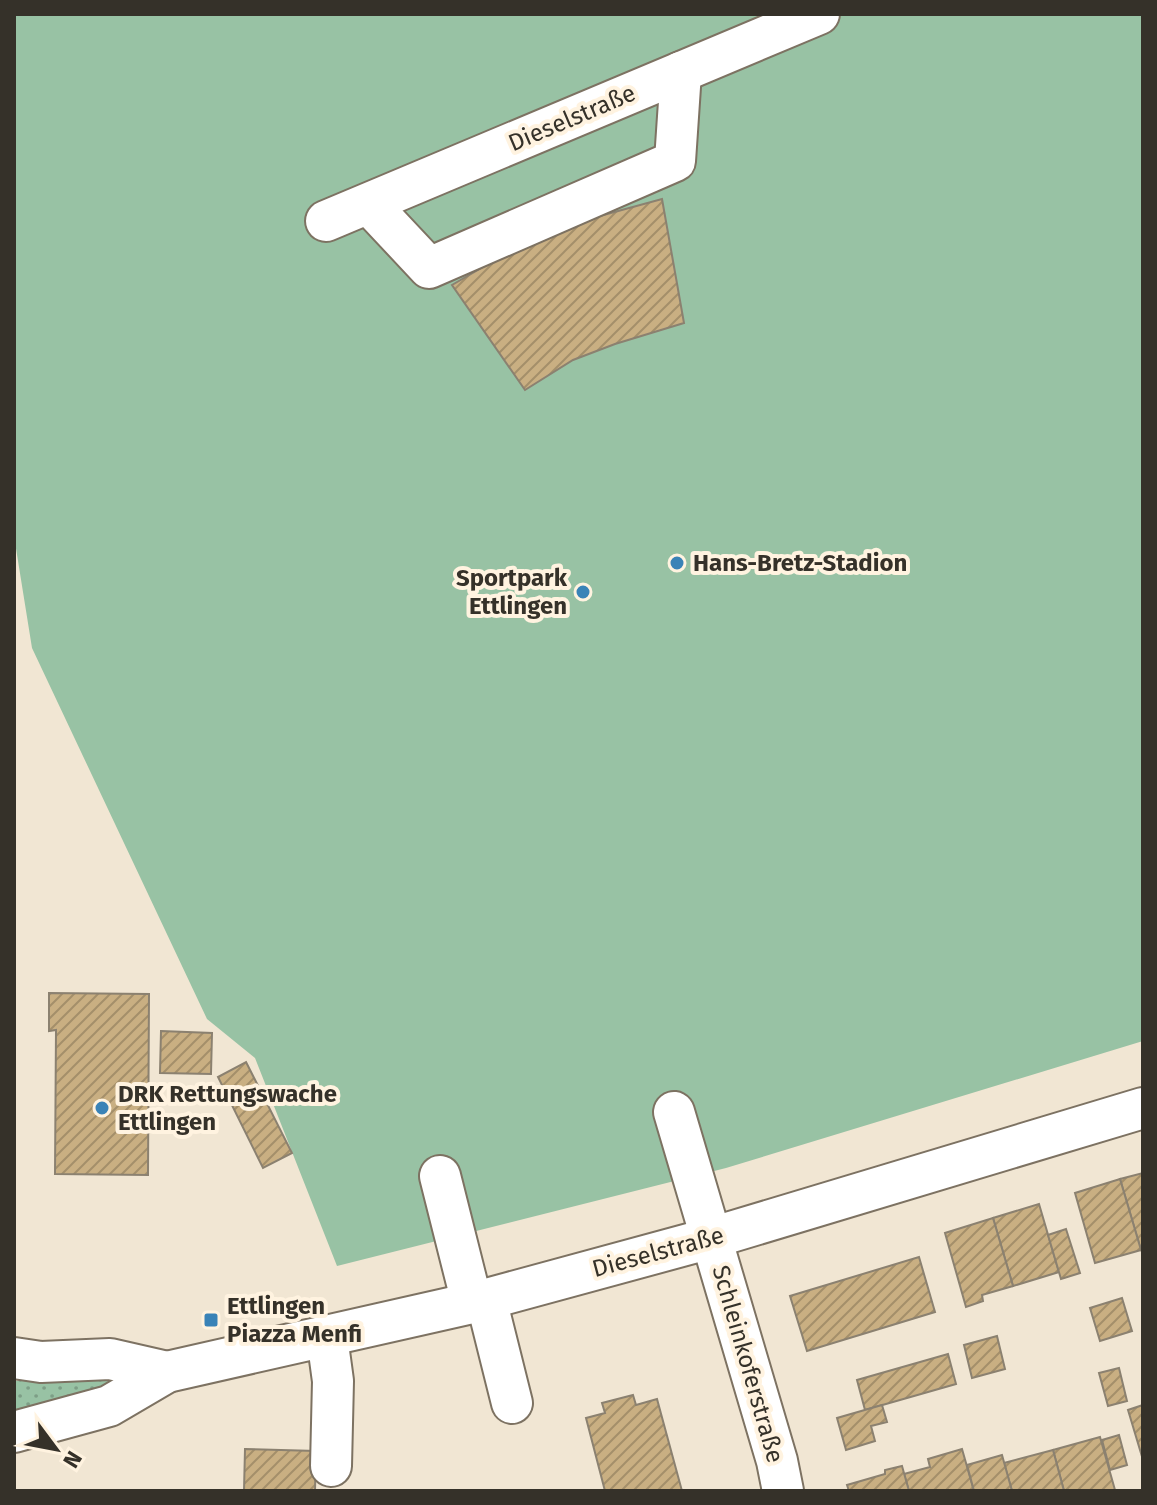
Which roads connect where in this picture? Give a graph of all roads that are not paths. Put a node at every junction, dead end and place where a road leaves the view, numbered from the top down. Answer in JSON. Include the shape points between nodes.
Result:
{"nodes":[{"id":1,"x":819,"y":14,"type":"edge"},
{"id":2,"x":681,"y":72,"type":"junction"},
{"id":3,"x":369,"y":204,"type":"junction"},
{"id":4,"x":326,"y":221,"type":"dead end"},
{"id":5,"x":1143,"y":1108,"type":"edge"},
{"id":6,"x":674,"y":1112,"type":"dead end"},
{"id":7,"x":440,"y":1176,"type":"dead end"},
{"id":8,"x":711,"y":1238,"type":"junction"},
{"id":9,"x":479,"y":1301,"type":"junction"},
{"id":10,"x":327,"y":1337,"type":"junction"},
{"id":11,"x":14,"y":1358,"type":"edge"},
{"id":12,"x":167,"y":1372,"type":"junction"},
{"id":13,"x":512,"y":1403,"type":"dead end"},
{"id":14,"x":14,"y":1432,"type":"edge"},
{"id":15,"x":331,"y":1466,"type":"dead end"},
{"id":16,"x":783,"y":1491,"type":"edge"}],
"edges":[{"from":1,"to":2,"type":"street","name":"Dieselstraße"},
{"from":2,"to":3,"type":"street","name":"Dieselstraße"},
{"from":2,"to":3,"type":"street","via":[[675,161],[429,268]]},
{"from":3,"to":4,"type":"street","name":"Dieselstraße"},
{"from":5,"to":8,"type":"street","name":"Dieselstraße"},
{"from":6,"to":8,"type":"street","name":"Schleinkoferstraße"},
{"from":7,"to":9,"type":"street"},
{"from":8,"to":9,"type":"street","name":"Dieselstraße"},
{"from":8,"to":16,"type":"street","name":"Schleinkoferstraße"},
{"from":9,"to":10,"type":"street","name":"Dieselstraße"},
{"from":9,"to":13,"type":"street"},
{"from":10,"to":12,"type":"street","name":"Dieselstraße"},
{"from":10,"to":15,"type":"street","via":[[333,1381]]},
{"from":11,"to":12,"type":"street","name":"Dieselstraße","via":[[110,1359]]},
{"from":12,"to":14,"type":"street","name":"Dieselstraße","via":[[109,1406]]}]}
